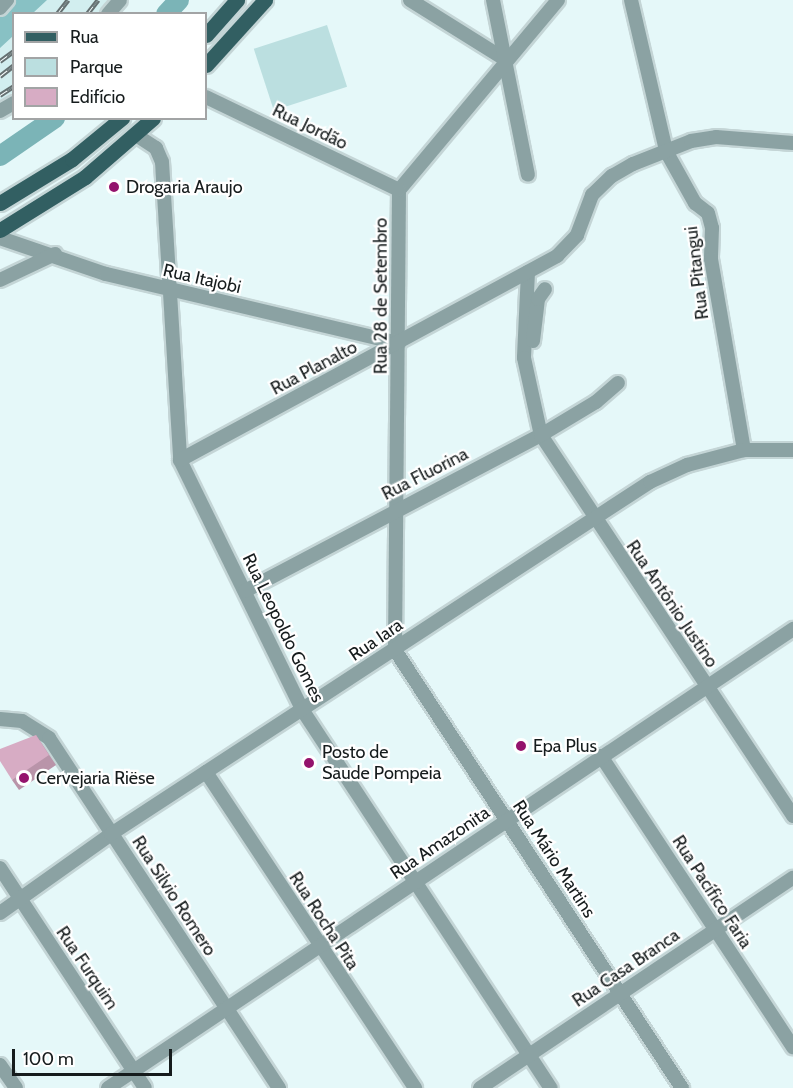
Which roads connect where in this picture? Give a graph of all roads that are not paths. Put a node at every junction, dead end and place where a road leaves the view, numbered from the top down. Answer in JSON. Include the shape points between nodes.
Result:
{"nodes":[{"id":1,"x":6,"y":0,"type":"edge"},
{"id":2,"x":120,"y":0,"type":"edge"},
{"id":3,"x":237,"y":0,"type":"edge"},
{"id":4,"x":265,"y":0,"type":"edge"},
{"id":5,"x":410,"y":0,"type":"edge"},
{"id":6,"x":492,"y":0,"type":"edge"},
{"id":7,"x":558,"y":0,"type":"edge"},
{"id":8,"x":631,"y":0,"type":"edge"},
{"id":9,"x":0,"y":8,"type":"edge"},
{"id":10,"x":110,"y":12,"type":"edge"},
{"id":11,"x":207,"y":33,"type":"edge"},
{"id":12,"x":506,"y":60,"type":"junction"},
{"id":13,"x":207,"y":64,"type":"edge"},
{"id":14,"x":207,"y":97,"type":"edge"},
{"id":15,"x":120,"y":120,"type":"edge"},
{"id":16,"x":151,"y":120,"type":"edge"},
{"id":17,"x":136,"y":135,"type":"junction"},
{"id":18,"x":793,"y":142,"type":"edge"},
{"id":19,"x":666,"y":151,"type":"junction"},
{"id":20,"x":528,"y":175,"type":"dead end"},
{"id":21,"x":399,"y":190,"type":"junction"},
{"id":22,"x":0,"y":203,"type":"edge"},
{"id":23,"x":0,"y":230,"type":"edge"},
{"id":24,"x":0,"y":238,"type":"edge"},
{"id":25,"x":55,"y":254,"type":"junction"},
{"id":26,"x":528,"y":272,"type":"junction"},
{"id":27,"x":0,"y":280,"type":"edge"},
{"id":28,"x":545,"y":289,"type":"dead end"},
{"id":29,"x":169,"y":290,"type":"junction"},
{"id":30,"x":399,"y":343,"type":"junction"},
{"id":31,"x":618,"y":382,"type":"dead end"},
{"id":32,"x":532,"y":406,"type":"junction"},
{"id":33,"x":541,"y":435,"type":"junction"},
{"id":34,"x":744,"y":450,"type":"junction"},
{"id":35,"x":793,"y":450,"type":"edge"},
{"id":36,"x":180,"y":460,"type":"junction"},
{"id":37,"x":397,"y":508,"type":"junction"},
{"id":38,"x":592,"y":518,"type":"junction"},
{"id":39,"x":245,"y":591,"type":"junction"},
{"id":40,"x":793,"y":629,"type":"edge"},
{"id":41,"x":395,"y":650,"type":"junction"},
{"id":42,"x":706,"y":686,"type":"junction"},
{"id":43,"x":303,"y":711,"type":"junction"},
{"id":44,"x":0,"y":719,"type":"edge"},
{"id":45,"x":601,"y":756,"type":"junction"},
{"id":46,"x":206,"y":772,"type":"junction"},
{"id":47,"x":793,"y":816,"type":"edge"},
{"id":48,"x":507,"y":820,"type":"junction"},
{"id":49,"x":111,"y":834,"type":"junction"},
{"id":50,"x":0,"y":868,"type":"edge"},
{"id":51,"x":793,"y":878,"type":"edge"},
{"id":52,"x":414,"y":882,"type":"junction"},
{"id":53,"x":20,"y":899,"type":"junction"},
{"id":54,"x":0,"y":913,"type":"edge"},
{"id":55,"x":716,"y":930,"type":"junction"},
{"id":56,"x":319,"y":946,"type":"junction"},
{"id":57,"x":620,"y":995,"type":"junction"},
{"id":58,"x":225,"y":1008,"type":"junction"},
{"id":59,"x":793,"y":1047,"type":"edge"},
{"id":60,"x":529,"y":1055,"type":"junction"},
{"id":61,"x":0,"y":1065,"type":"edge"},
{"id":62,"x":134,"y":1070,"type":"junction"},
{"id":63,"x":15,"y":1088,"type":"edge"},
{"id":64,"x":108,"y":1088,"type":"edge"},
{"id":65,"x":145,"y":1088,"type":"edge"},
{"id":66,"x":279,"y":1088,"type":"edge"},
{"id":67,"x":415,"y":1088,"type":"edge"},
{"id":68,"x":480,"y":1088,"type":"edge"},
{"id":69,"x":551,"y":1088,"type":"edge"},
{"id":70,"x":682,"y":1088,"type":"edge"}],
"edges":[{"from":1,"to":9,"type":"street"},
{"from":2,"to":10,"type":"street"},
{"from":3,"to":11,"type":"main road"},
{"from":4,"to":13,"type":"main road"},
{"from":5,"to":12,"type":"street"},
{"from":6,"to":12,"type":"street"},
{"from":7,"to":12,"type":"street"},
{"from":8,"to":19,"type":"street","name":"Rua Pitangui"},
{"from":12,"to":20,"type":"street"},
{"from":12,"to":21,"type":"street"},
{"from":14,"to":21,"type":"street","name":"Rua Jordão"},
{"from":15,"to":22,"type":"main road","via":[[72,159]]},
{"from":16,"to":17,"type":"main road"},
{"from":17,"to":23,"type":"main road","via":[[85,177]]},
{"from":17,"to":29,"type":"street","name":"Rua Leopoldo Gomes","via":[[161,154]]},
{"from":18,"to":19,"type":"street","via":[[716,137]]},
{"from":19,"to":26,"type":"street","via":[[633,164],[601,185],[586,201],[582,226],[572,242]]},
{"from":19,"to":34,"type":"street","name":"Rua Pitangui","via":[[695,203],[708,213],[712,228],[711,259]]},
{"from":21,"to":30,"type":"street","name":"Rua 28 de Setembro"},
{"from":24,"to":25,"type":"street","name":"Rua Itajobi"},
{"from":25,"to":27,"type":"street"},
{"from":25,"to":29,"type":"street","name":"Rua Itajobi","via":[[106,274]]},
{"from":26,"to":30,"type":"street","name":"Rua Planalto"},
{"from":26,"to":32,"type":"street","name":"Rua Antônio Justino","via":[[524,358]]},
{"from":28,"to":32,"type":"street","name":"Rua Antônio Justino","via":[[538,299],[534,324]]},
{"from":29,"to":30,"type":"street","name":"Rua Itajobi"},
{"from":29,"to":36,"type":"street","name":"Rua Leopoldo Gomes"},
{"from":30,"to":36,"type":"street","name":"Rua Planalto"},
{"from":30,"to":37,"type":"street","name":"Rua 28 de Setembro"},
{"from":31,"to":33,"type":"street","name":"Rua Fluorina","via":[[596,402]]},
{"from":32,"to":33,"type":"street","name":"Rua Antônio Justino"},
{"from":33,"to":37,"type":"street","name":"Rua Fluorina"},
{"from":33,"to":38,"type":"street","name":"Rua Antônio Justino"},
{"from":34,"to":35,"type":"street","name":"Rua Iara"},
{"from":34,"to":38,"type":"street","name":"Rua Iara","via":[[678,469]]},
{"from":36,"to":39,"type":"street","name":"Rua Leopoldo Gomes"},
{"from":37,"to":39,"type":"street","name":"Rua Fluorina"},
{"from":37,"to":41,"type":"street","name":"Rua 28 de Setembro"},
{"from":38,"to":41,"type":"street","name":"Rua Iara"},
{"from":38,"to":42,"type":"street","name":"Rua Antônio Justino"},
{"from":39,"to":43,"type":"street","name":"Rua Leopoldo Gomes"},
{"from":40,"to":42,"type":"street","name":"Rua Amazonita"},
{"from":41,"to":43,"type":"street","name":"Rua Iara"},
{"from":41,"to":48,"type":"street","name":"Rua Mário Martins"},
{"from":42,"to":45,"type":"street","name":"Rua Amazonita"},
{"from":42,"to":47,"type":"street","name":"Rua Antônio Justino"},
{"from":43,"to":46,"type":"street","name":"Rua Iara"},
{"from":43,"to":52,"type":"street","name":"Rua Leopoldo Gomes"},
{"from":44,"to":49,"type":"street","name":"Rua Silvio Romero","via":[[22,721],[36,728],[58,750]]},
{"from":45,"to":48,"type":"street","name":"Rua Amazonita"},
{"from":45,"to":55,"type":"street","name":"Rua Pacífico Faria"},
{"from":46,"to":49,"type":"street","name":"Rua Iara"},
{"from":46,"to":56,"type":"street","name":"Rua Rocha Pita"},
{"from":48,"to":52,"type":"street","name":"Rua Amazonita"},
{"from":48,"to":57,"type":"street","name":"Rua Mário Martins"},
{"from":49,"to":53,"type":"street","name":"Rua Iara"},
{"from":49,"to":58,"type":"street","name":"Rua Silvio Romero"},
{"from":50,"to":53,"type":"street","name":"Rua Furquim"},
{"from":51,"to":55,"type":"street","name":"Rua Casa Branca"},
{"from":52,"to":56,"type":"street","name":"Rua Amazonita"},
{"from":52,"to":60,"type":"street","name":"Rua Leopoldo Gomes"},
{"from":53,"to":54,"type":"street","name":"Rua Iara"},
{"from":53,"to":62,"type":"street","name":"Rua Furquim"},
{"from":55,"to":57,"type":"street","name":"Rua Casa Branca"},
{"from":55,"to":59,"type":"street","name":"Rua Pacífico Faria"},
{"from":56,"to":58,"type":"street","name":"Rua Amazonita"},
{"from":56,"to":67,"type":"street","name":"Rua Rocha Pita"},
{"from":57,"to":60,"type":"street","name":"Rua Casa Branca"},
{"from":57,"to":70,"type":"street","name":"Rua Mário Martins"},
{"from":58,"to":62,"type":"street","name":"Rua Amazonita"},
{"from":58,"to":66,"type":"street","name":"Rua Silvio Romero"},
{"from":60,"to":68,"type":"street","name":"Rua Casa Branca"},
{"from":60,"to":69,"type":"street","name":"Rua Leopoldo Gomes"},
{"from":61,"to":63,"type":"street"},
{"from":62,"to":64,"type":"street","name":"Rua Amazonita"},
{"from":62,"to":65,"type":"street","name":"Rua Furquim"}]}
